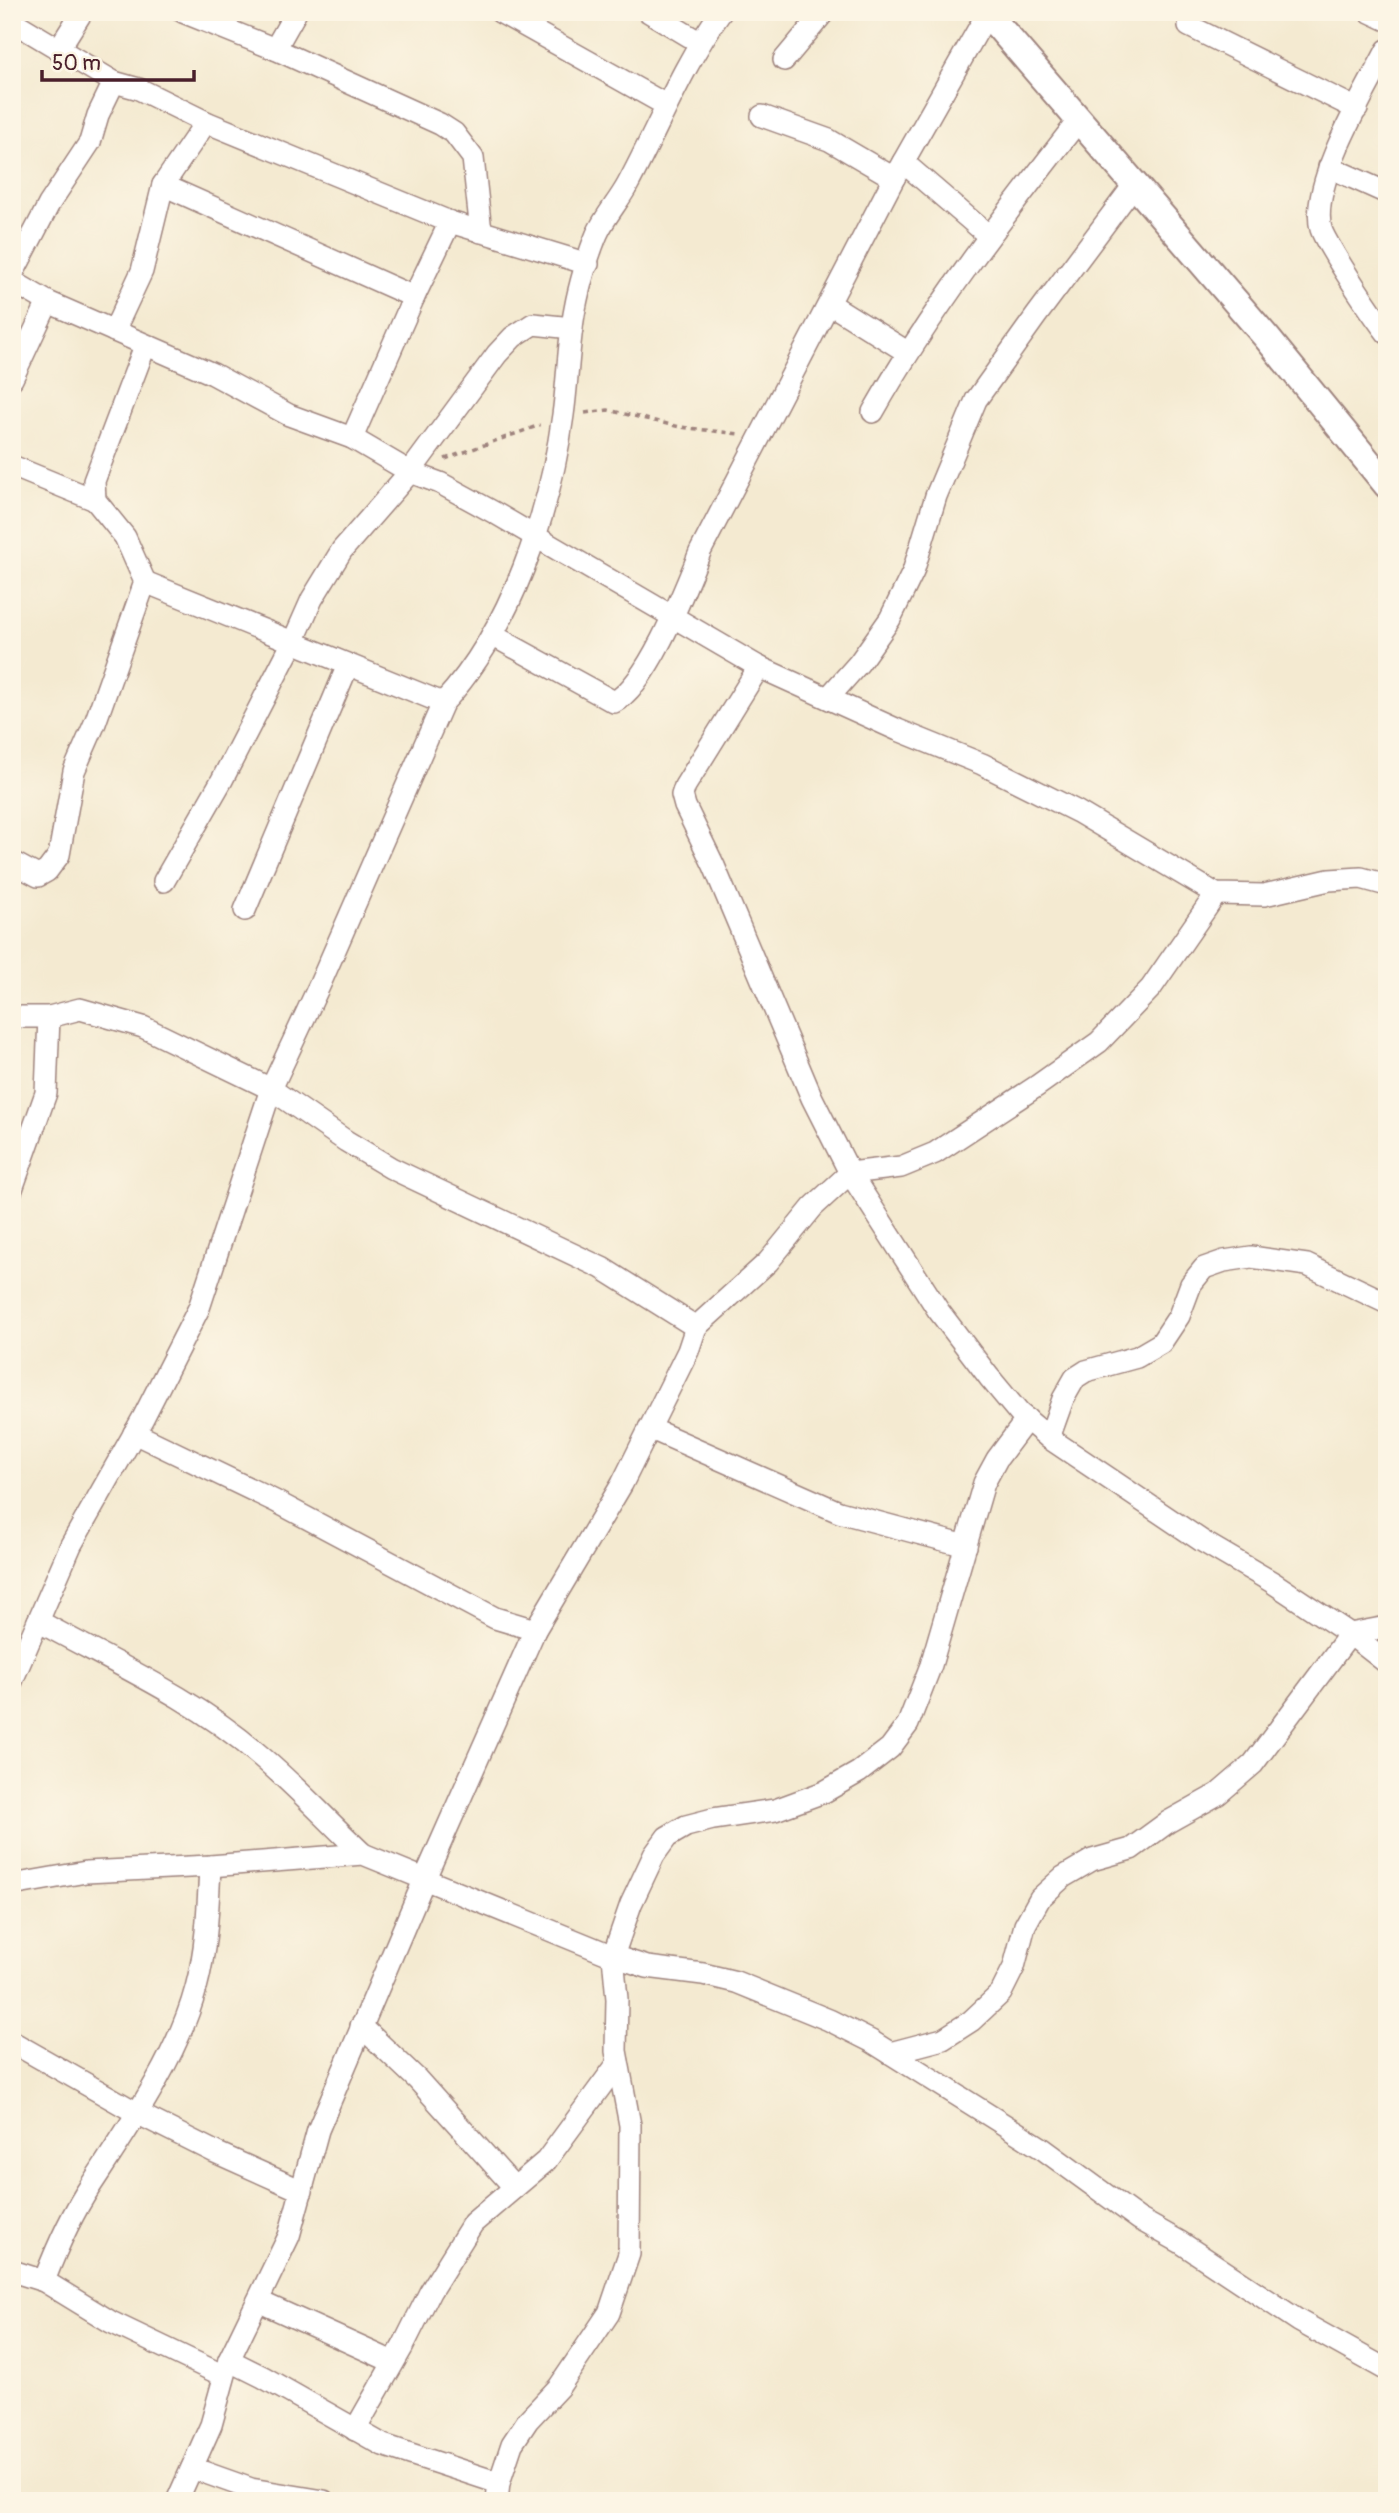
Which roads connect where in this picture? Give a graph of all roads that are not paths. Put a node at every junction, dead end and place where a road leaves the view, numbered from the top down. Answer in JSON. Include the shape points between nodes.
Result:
{"nodes":[{"id":1,"x":82,"y":12,"type":"edge"},
{"id":2,"x":183,"y":12,"type":"edge"},
{"id":3,"x":296,"y":12,"type":"edge"},
{"id":4,"x":500,"y":12,"type":"edge"},
{"id":5,"x":649,"y":12,"type":"edge"},
{"id":6,"x":721,"y":12,"type":"edge"},
{"id":7,"x":824,"y":12,"type":"edge"},
{"id":8,"x":1190,"y":12,"type":"edge"},
{"id":9,"x":1370,"y":12,"type":"edge"},
{"id":10,"x":987,"y":13,"type":"edge"},
{"id":11,"x":1387,"y":20,"type":"edge"},
{"id":12,"x":12,"y":21,"type":"edge"},
{"id":13,"x":699,"y":42,"type":"junction"},
{"id":14,"x":275,"y":49,"type":"junction"},
{"id":15,"x":58,"y":50,"type":"junction"},
{"id":16,"x":784,"y":60,"type":"dead end"},
{"id":17,"x":1384,"y":62,"type":"edge"},
{"id":18,"x":114,"y":82,"type":"junction"},
{"id":19,"x":666,"y":105,"type":"junction"},
{"id":20,"x":1357,"y":108,"type":"junction"},
{"id":21,"x":762,"y":116,"type":"dead end"},
{"id":22,"x":1078,"y":121,"type":"junction"},
{"id":23,"x":206,"y":122,"type":"junction"},
{"id":24,"x":1329,"y":167,"type":"junction"},
{"id":25,"x":899,"y":170,"type":"junction"},
{"id":26,"x":1134,"y":184,"type":"junction"},
{"id":27,"x":163,"y":185,"type":"junction"},
{"id":28,"x":1387,"y":193,"type":"edge"},
{"id":29,"x":450,"y":222,"type":"junction"},
{"id":30,"x":481,"y":232,"type":"junction"},
{"id":31,"x":989,"y":236,"type":"junction"},
{"id":32,"x":588,"y":264,"type":"junction"},
{"id":33,"x":12,"y":275,"type":"edge"},
{"id":34,"x":12,"y":281,"type":"edge"},
{"id":35,"x":414,"y":297,"type":"junction"},
{"id":36,"x":48,"y":302,"type":"junction"},
{"id":37,"x":830,"y":304,"type":"junction"},
{"id":38,"x":572,"y":328,"type":"junction"},
{"id":39,"x":114,"y":331,"type":"junction"},
{"id":40,"x":1387,"y":333,"type":"edge"},
{"id":41,"x":145,"y":346,"type":"junction"},
{"id":42,"x":907,"y":352,"type":"junction"},
{"id":43,"x":12,"y":379,"type":"edge"},
{"id":44,"x":873,"y":412,"type":"dead end"},
{"id":45,"x":352,"y":438,"type":"junction"},
{"id":46,"x":12,"y":466,"type":"edge"},
{"id":47,"x":410,"y":472,"type":"junction"},
{"id":48,"x":1387,"y":485,"type":"edge"},
{"id":49,"x":95,"y":500,"type":"junction"},
{"id":50,"x":536,"y":536,"type":"junction"},
{"id":51,"x":145,"y":582,"type":"junction"},
{"id":52,"x":675,"y":616,"type":"junction"},
{"id":53,"x":492,"y":635,"type":"junction"},
{"id":54,"x":293,"y":642,"type":"junction"},
{"id":55,"x":348,"y":665,"type":"junction"},
{"id":56,"x":759,"y":667,"type":"junction"},
{"id":57,"x":828,"y":698,"type":"junction"},
{"id":58,"x":443,"y":703,"type":"junction"},
{"id":59,"x":12,"y":862,"type":"edge"},
{"id":60,"x":163,"y":881,"type":"dead end"},
{"id":61,"x":1387,"y":885,"type":"edge"},
{"id":62,"x":1216,"y":894,"type":"junction"},
{"id":63,"x":245,"y":910,"type":"dead end"},
{"id":64,"x":12,"y":1017,"type":"edge"},
{"id":65,"x":49,"y":1017,"type":"junction"},
{"id":66,"x":271,"y":1089,"type":"junction"},
{"id":67,"x":850,"y":1173,"type":"junction"},
{"id":68,"x":12,"y":1189,"type":"edge"},
{"id":69,"x":1387,"y":1303,"type":"edge"},
{"id":70,"x":696,"y":1327,"type":"junction"},
{"id":71,"x":1027,"y":1419,"type":"junction"},
{"id":72,"x":649,"y":1428,"type":"junction"},
{"id":73,"x":134,"y":1433,"type":"junction"},
{"id":74,"x":1049,"y":1438,"type":"junction"},
{"id":75,"x":966,"y":1546,"type":"junction"},
{"id":76,"x":38,"y":1620,"type":"junction"},
{"id":77,"x":1387,"y":1627,"type":"edge"},
{"id":78,"x":535,"y":1630,"type":"junction"},
{"id":79,"x":1350,"y":1634,"type":"junction"},
{"id":80,"x":1387,"y":1663,"type":"edge"},
{"id":81,"x":12,"y":1681,"type":"edge"},
{"id":82,"x":363,"y":1854,"type":"junction"},
{"id":83,"x":209,"y":1866,"type":"junction"},
{"id":84,"x":425,"y":1878,"type":"junction"},
{"id":85,"x":12,"y":1885,"type":"edge"},
{"id":86,"x":613,"y":1956,"type":"junction"},
{"id":87,"x":361,"y":2026,"type":"junction"},
{"id":88,"x":12,"y":2042,"type":"edge"},
{"id":89,"x":890,"y":2053,"type":"junction"},
{"id":90,"x":618,"y":2063,"type":"junction"},
{"id":91,"x":137,"y":2113,"type":"junction"},
{"id":92,"x":514,"y":2187,"type":"junction"},
{"id":93,"x":302,"y":2191,"type":"junction"},
{"id":94,"x":12,"y":2271,"type":"edge"},
{"id":95,"x":44,"y":2281,"type":"junction"},
{"id":96,"x":258,"y":2301,"type":"junction"},
{"id":97,"x":393,"y":2362,"type":"junction"},
{"id":98,"x":227,"y":2368,"type":"junction"},
{"id":99,"x":1387,"y":2370,"type":"edge"},
{"id":100,"x":355,"y":2430,"type":"junction"},
{"id":101,"x":192,"y":2468,"type":"junction"},
{"id":102,"x":498,"y":2492,"type":"edge"},
{"id":103,"x":177,"y":2501,"type":"edge"},
{"id":104,"x":324,"y":2501,"type":"edge"}],
"edges":[{"from":1,"to":15,"type":"street"},
{"from":2,"to":14,"type":"street"},
{"from":3,"to":14,"type":"street"},
{"from":4,"to":19,"type":"street"},
{"from":5,"to":13,"type":"street"},
{"from":6,"to":13,"type":"street"},
{"from":7,"to":16,"type":"street"},
{"from":8,"to":20,"type":"street","via":[[1189,26]]},
{"from":9,"to":11,"type":"street"},
{"from":10,"to":22,"type":"street"},
{"from":10,"to":25,"type":"street"},
{"from":12,"to":15,"type":"street"},
{"from":13,"to":19,"type":"street"},
{"from":14,"to":30,"type":"street","via":[[454,134],[472,158]]},
{"from":15,"to":18,"type":"street"},
{"from":17,"to":20,"type":"street"},
{"from":18,"to":23,"type":"street","via":[[139,89]]},
{"from":18,"to":33,"type":"street","via":[[97,115],[90,142],[49,204]]},
{"from":19,"to":32,"type":"street","via":[[628,185],[597,233]]},
{"from":20,"to":24,"type":"street"},
{"from":21,"to":25,"type":"street"},
{"from":22,"to":26,"type":"street"},
{"from":22,"to":31,"type":"street"},
{"from":23,"to":27,"type":"street"},
{"from":23,"to":29,"type":"street"},
{"from":24,"to":28,"type":"street"},
{"from":24,"to":40,"type":"street","via":[[1320,209],[1321,229],[1351,283]]},
{"from":25,"to":31,"type":"street"},
{"from":25,"to":37,"type":"street"},
{"from":26,"to":48,"type":"street"},
{"from":26,"to":57,"type":"street","via":[[976,400],[936,496],[913,572],[890,619]]},
{"from":27,"to":35,"type":"street"},
{"from":27,"to":39,"type":"street","via":[[142,271]]},
{"from":29,"to":30,"type":"street"},
{"from":29,"to":35,"type":"street"},
{"from":30,"to":32,"type":"street"},
{"from":31,"to":42,"type":"street"},
{"from":32,"to":38,"type":"street"},
{"from":34,"to":36,"type":"street"},
{"from":35,"to":45,"type":"street"},
{"from":36,"to":39,"type":"street"},
{"from":36,"to":43,"type":"street"},
{"from":37,"to":42,"type":"street"},
{"from":37,"to":52,"type":"street","via":[[700,552]]},
{"from":38,"to":47,"type":"street","via":[[533,324],[513,337]]},
{"from":38,"to":50,"type":"street","via":[[563,417]]},
{"from":39,"to":41,"type":"street"},
{"from":41,"to":45,"type":"street","via":[[213,374],[289,415]]},
{"from":41,"to":49,"type":"street","via":[[94,481]]},
{"from":42,"to":44,"type":"street"},
{"from":45,"to":47,"type":"street"},
{"from":46,"to":49,"type":"street"},
{"from":47,"to":50,"type":"street","via":[[440,483]]},
{"from":47,"to":54,"type":"street","via":[[342,550]]},
{"from":49,"to":51,"type":"street","via":[[125,537]]},
{"from":50,"to":52,"type":"street"},
{"from":50,"to":53,"type":"street"},
{"from":51,"to":54,"type":"street"},
{"from":51,"to":59,"type":"street","via":[[74,771],[59,855],[38,876]]},
{"from":52,"to":53,"type":"street","via":[[630,691],[614,702]]},
{"from":52,"to":56,"type":"street"},
{"from":53,"to":58,"type":"street","via":[[464,681]]},
{"from":54,"to":55,"type":"street"},
{"from":54,"to":60,"type":"street"},
{"from":55,"to":58,"type":"street"},
{"from":55,"to":63,"type":"street"},
{"from":56,"to":57,"type":"street"},
{"from":56,"to":67,"type":"street","via":[[685,786],[683,799],[812,1098]]},
{"from":57,"to":62,"type":"street","via":[[982,764],[1078,812]]},
{"from":58,"to":66,"type":"street"},
{"from":61,"to":62,"type":"street","via":[[1361,878],[1329,880],[1264,895]]},
{"from":62,"to":67,"type":"street","via":[[1151,988],[1099,1042],[935,1153],[901,1167]]},
{"from":64,"to":65,"type":"street"},
{"from":65,"to":66,"type":"street","via":[[80,1009],[143,1027]]},
{"from":65,"to":68,"type":"street","via":[[46,1093]]},
{"from":66,"to":70,"type":"street","via":[[391,1168],[602,1268]]},
{"from":66,"to":73,"type":"street","via":[[199,1308]]},
{"from":67,"to":70,"type":"street","via":[[768,1262]]},
{"from":67,"to":71,"type":"street","via":[[938,1310]]},
{"from":69,"to":74,"type":"street","via":[[1307,1265],[1251,1257],[1204,1268],[1161,1342],[1137,1357],[1075,1378]]},
{"from":70,"to":72,"type":"street"},
{"from":71,"to":74,"type":"street"},
{"from":71,"to":75,"type":"street","via":[[984,1483]]},
{"from":72,"to":75,"type":"street","via":[[839,1512]]},
{"from":72,"to":78,"type":"street","via":[[622,1484]]},
{"from":73,"to":76,"type":"street","via":[[71,1545]]},
{"from":73,"to":78,"type":"street","via":[[275,1501],[495,1618]]},
{"from":74,"to":79,"type":"street"},
{"from":75,"to":86,"type":"street","via":[[932,1665],[908,1724],[890,1748],[824,1792],[775,1810],[686,1826],[667,1837],[631,1904]]},
{"from":76,"to":81,"type":"street"},
{"from":76,"to":82,"type":"street","via":[[206,1716],[257,1753]]},
{"from":77,"to":79,"type":"street"},
{"from":78,"to":84,"type":"street"},
{"from":79,"to":80,"type":"street"},
{"from":79,"to":89,"type":"street","via":[[1253,1765],[1218,1794],[1131,1849],[1092,1860],[1063,1877],[1040,1898],[1025,1925],[1014,1967],[1001,1993],[943,2039]]},
{"from":82,"to":83,"type":"street"},
{"from":82,"to":84,"type":"street"},
{"from":83,"to":85,"type":"street","via":[[86,1872]]},
{"from":83,"to":91,"type":"street","via":[[206,1940],[195,1990],[171,2051]]},
{"from":84,"to":86,"type":"street"},
{"from":84,"to":87,"type":"street"},
{"from":86,"to":89,"type":"street","via":[[647,1967],[736,1982],[830,2020]]},
{"from":86,"to":90,"type":"street"},
{"from":87,"to":92,"type":"street","via":[[417,2079]]},
{"from":87,"to":93,"type":"street","via":[[318,2130]]},
{"from":88,"to":91,"type":"street"},
{"from":89,"to":99,"type":"street","via":[[1043,2149],[1139,2219],[1299,2321]]},
{"from":90,"to":92,"type":"street","via":[[546,2161]]},
{"from":90,"to":102,"type":"street","via":[[630,2125],[629,2254],[609,2313],[559,2387],[512,2444]]},
{"from":91,"to":93,"type":"street"},
{"from":91,"to":95,"type":"street","via":[[58,2243]]},
{"from":92,"to":97,"type":"street","via":[[473,2223]]},
{"from":93,"to":96,"type":"street","via":[[289,2236]]},
{"from":94,"to":95,"type":"street"},
{"from":95,"to":98,"type":"street","via":[[111,2322]]},
{"from":96,"to":97,"type":"street"},
{"from":96,"to":98,"type":"street"},
{"from":97,"to":100,"type":"street"},
{"from":98,"to":100,"type":"street","via":[[263,2377]]},
{"from":98,"to":101,"type":"street","via":[[211,2425]]},
{"from":100,"to":102,"type":"street"},
{"from":101,"to":103,"type":"street"},
{"from":101,"to":104,"type":"street","via":[[251,2489]]}]}
